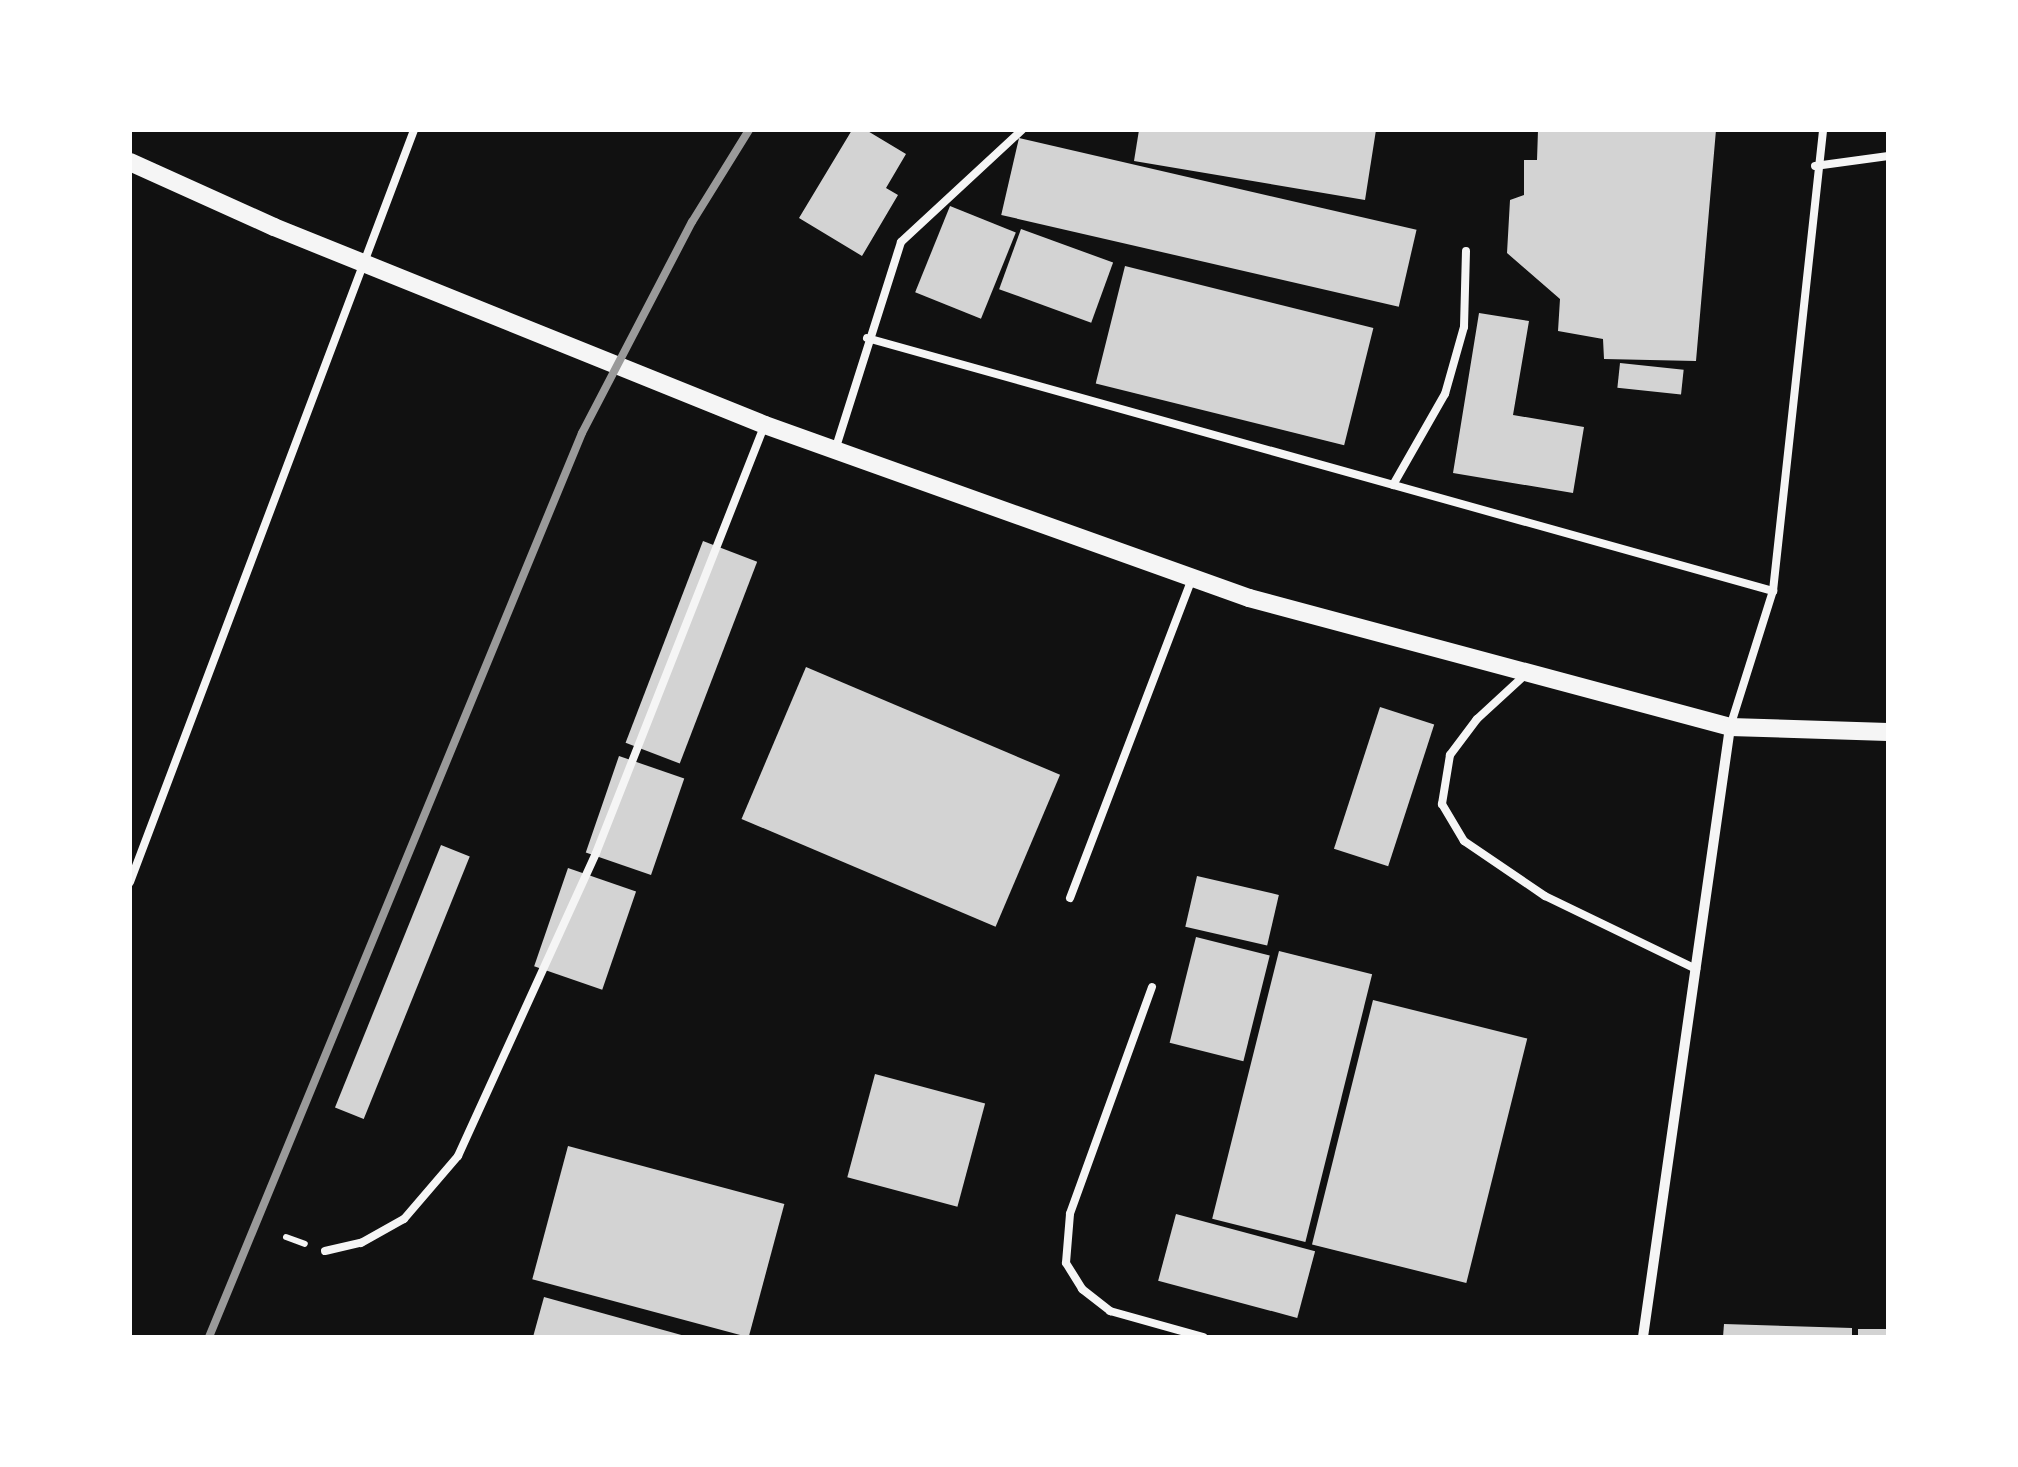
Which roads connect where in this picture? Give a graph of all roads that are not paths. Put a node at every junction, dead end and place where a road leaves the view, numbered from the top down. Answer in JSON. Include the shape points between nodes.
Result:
{"nodes":[{"id":1,"x":414,"y":130,"type":"edge"},
{"id":2,"x":1022,"y":130,"type":"edge"},
{"id":3,"x":1823,"y":130,"type":"edge"},
{"id":4,"x":1888,"y":156,"type":"edge"},
{"id":5,"x":130,"y":162,"type":"edge"},
{"id":6,"x":1815,"y":166,"type":"junction"},
{"id":7,"x":1466,"y":250,"type":"dead end"},
{"id":8,"x":867,"y":338,"type":"junction"},
{"id":9,"x":765,"y":424,"type":"junction"},
{"id":10,"x":834,"y":451,"type":"junction"},
{"id":11,"x":1393,"y":485,"type":"junction"},
{"id":12,"x":1192,"y":578,"type":"junction"},
{"id":13,"x":1773,"y":592,"type":"junction"},
{"id":14,"x":1526,"y":674,"type":"junction"},
{"id":15,"x":1730,"y":727,"type":"junction"},
{"id":16,"x":1888,"y":732,"type":"edge"},
{"id":17,"x":130,"y":882,"type":"edge"},
{"id":18,"x":1070,"y":898,"type":"dead end"},
{"id":19,"x":1696,"y":969,"type":"junction"},
{"id":20,"x":1152,"y":986,"type":"dead end"},
{"id":21,"x":325,"y":1251,"type":"dead end"},
{"id":22,"x":1188,"y":1335,"type":"edge"},
{"id":23,"x":1203,"y":1337,"type":"edge"},
{"id":24,"x":1642,"y":1337,"type":"edge"}],
"edges":[{"from":1,"to":17,"type":"lane"},
{"from":2,"to":8,"type":"lane","via":[[900,242]]},
{"from":3,"to":6,"type":"lane"},
{"from":4,"to":6,"type":"lane"},
{"from":5,"to":9,"type":"street","via":[[274,228]]},
{"from":6,"to":13,"type":"lane"},
{"from":7,"to":11,"type":"lane","via":[[1464,327],[1445,394]]},
{"from":8,"to":10,"type":"lane"},
{"from":8,"to":11,"type":"lane"},
{"from":9,"to":10,"type":"street"},
{"from":9,"to":21,"type":"lane","via":[[596,853],[458,1156],[404,1219],[361,1243]]},
{"from":10,"to":12,"type":"street"},
{"from":11,"to":13,"type":"lane"},
{"from":12,"to":14,"type":"street"},
{"from":12,"to":18,"type":"lane"},
{"from":13,"to":15,"type":"lane"},
{"from":14,"to":15,"type":"street"},
{"from":14,"to":19,"type":"lane","via":[[1450,755],[1442,804],[1464,841],[1545,896]]},
{"from":15,"to":16,"type":"street"},
{"from":15,"to":19,"type":"street"},
{"from":19,"to":24,"type":"street"},
{"from":20,"to":22,"type":"lane","via":[[1070,1214],[1066,1264],[1082,1289],[1110,1311]]},
{"from":22,"to":23,"type":"lane"}]}
